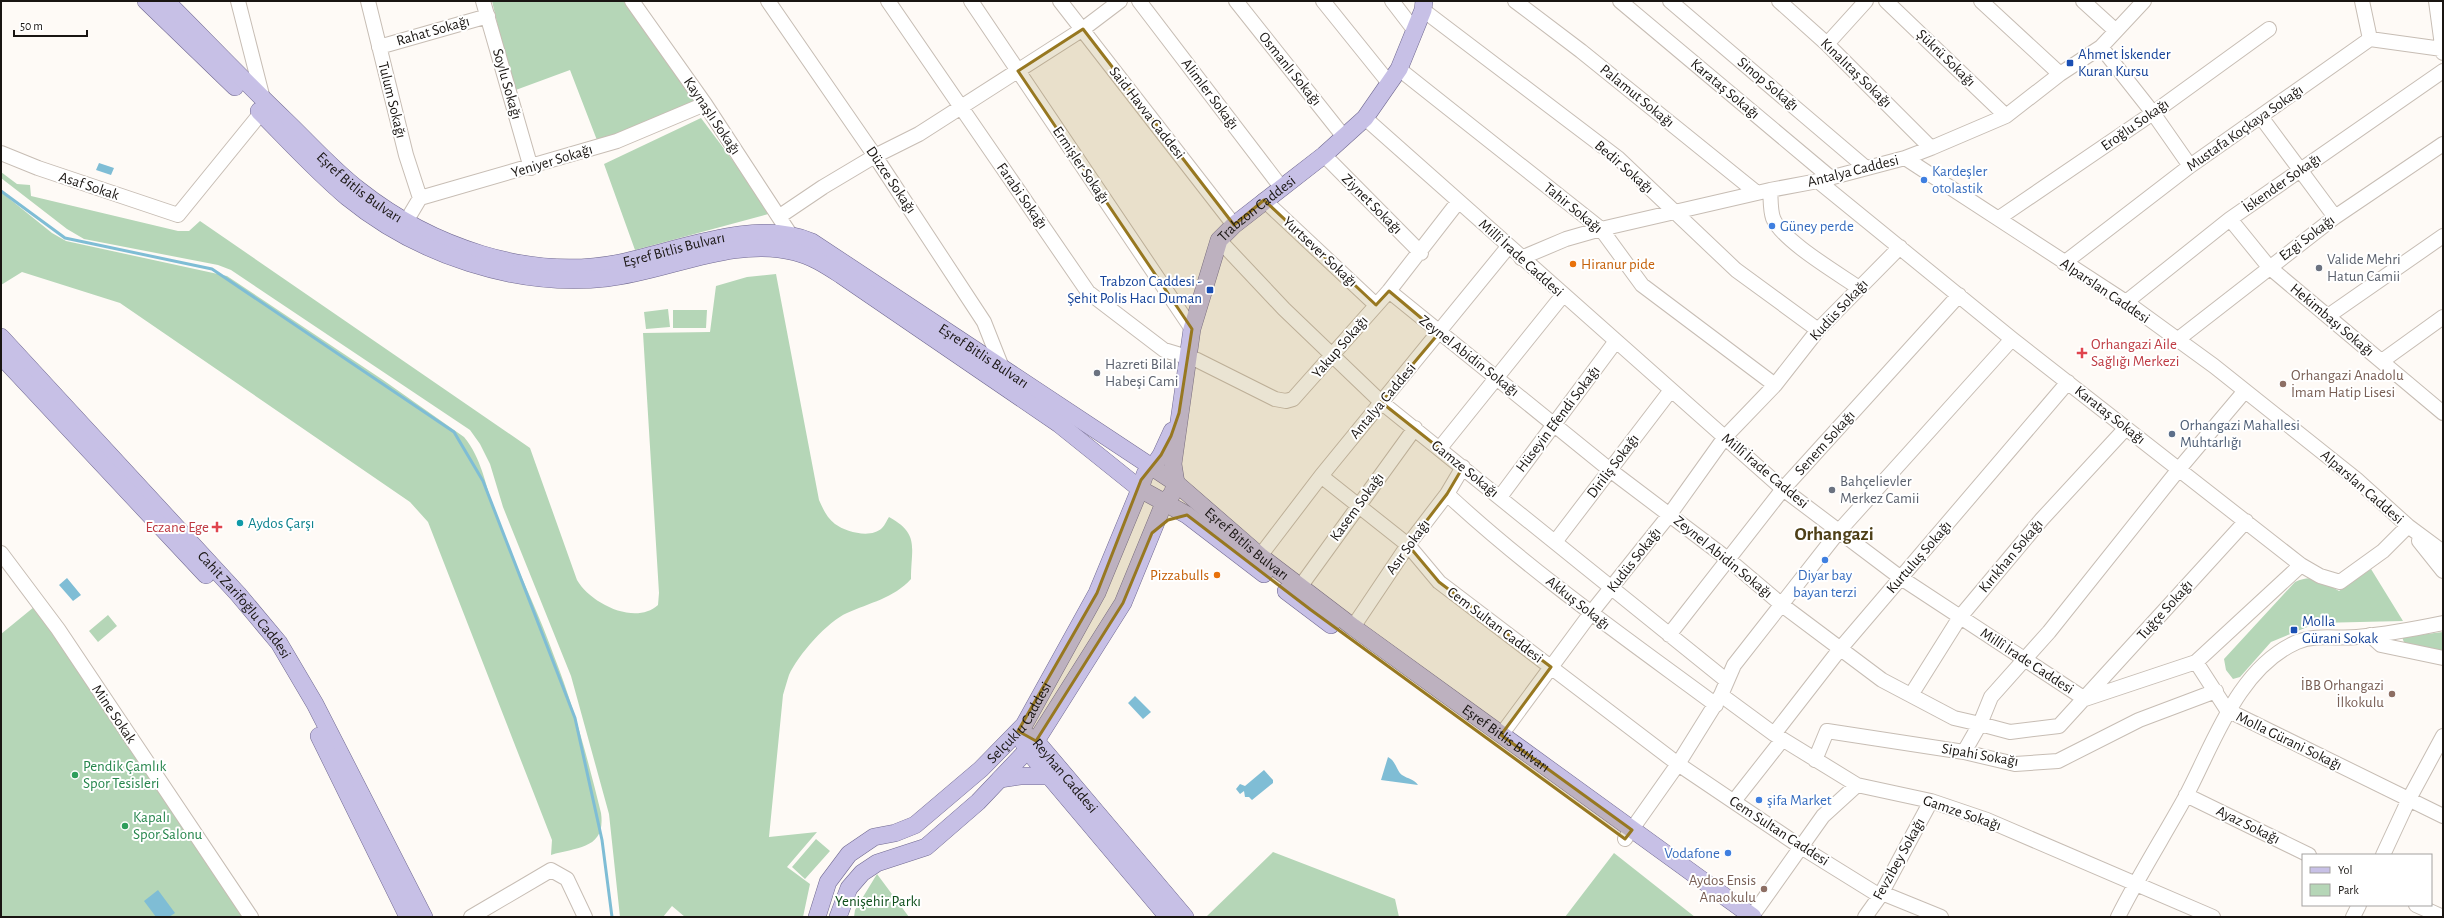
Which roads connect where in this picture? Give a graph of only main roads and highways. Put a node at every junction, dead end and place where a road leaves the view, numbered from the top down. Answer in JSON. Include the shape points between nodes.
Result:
{"nodes":[{"id":1,"x":146,"y":1,"type":"edge"},
{"id":2,"x":166,"y":1,"type":"edge"},
{"id":3,"x":1423,"y":6,"type":"edge"},
{"id":4,"x":262,"y":106,"type":"junction"},
{"id":5,"x":402,"y":227,"type":"junction"},
{"id":6,"x":1,"y":337,"type":"edge"},
{"id":7,"x":1,"y":356,"type":"edge"},
{"id":8,"x":997,"y":372,"type":"junction"},
{"id":9,"x":1179,"y":413,"type":"junction"},
{"id":10,"x":1128,"y":453,"type":"junction"},
{"id":11,"x":1153,"y":467,"type":"junction"},
{"id":12,"x":1176,"y":483,"type":"junction"},
{"id":13,"x":1140,"y":489,"type":"junction"},
{"id":14,"x":1164,"y":502,"type":"junction"},
{"id":15,"x":1186,"y":515,"type":"junction"},
{"id":16,"x":1152,"y":533,"type":"junction"},
{"id":17,"x":1018,"y":731,"type":"junction"},
{"id":18,"x":1032,"y":746,"type":"junction"},
{"id":19,"x":1049,"y":776,"type":"junction"},
{"id":20,"x":1000,"y":779,"type":"junction"},
{"id":21,"x":1628,"y":835,"type":"junction"},
{"id":22,"x":408,"y":917,"type":"edge"},
{"id":23,"x":424,"y":917,"type":"edge"},
{"id":24,"x":817,"y":917,"type":"edge"},
{"id":25,"x":838,"y":917,"type":"edge"},
{"id":26,"x":1168,"y":917,"type":"edge"},
{"id":27,"x":1185,"y":917,"type":"edge"},
{"id":28,"x":1747,"y":917,"type":"edge"}],
"edges":[{"from":1,"to":4,"type":"main road","name":"Eşref Bitlis Bulvarı"},
{"from":2,"to":4,"type":"main road","name":"Eşref Bitlis Bulvarı"},
{"from":3,"to":9,"type":"main road","name":"Trabzon Caddesi","via":[[1398,69],[1365,118],[1324,155],[1264,200],[1219,240],[1192,329]]},
{"from":4,"to":5,"type":"main road","name":"Eşref Bitlis Bulvarı","via":[[337,188],[364,210]]},
{"from":5,"to":8,"type":"main road","name":"Eşref Bitlis Bulvarı","via":[[428,247],[480,266],[525,276],[573,280],[632,274],[739,249],[795,252],[823,264]]},
{"from":5,"to":8,"type":"main road","name":"Eşref Bitlis Bulvarı","via":[[462,248],[522,263],[556,267],[600,266],[735,236],[760,233],[790,234],[812,242]]},
{"from":6,"to":23,"type":"main road","name":"Cahit Zarifoğlu Caddesi","via":[[238,594],[279,643],[315,704]]},
{"from":7,"to":22,"type":"main road","name":"Cahit Zarifoğlu Caddesi","via":[[227,597],[277,654],[299,692],[378,861]]},
{"from":8,"to":10,"type":"main road","name":"Eşref Bitlis Bulvarı"},
{"from":8,"to":13,"type":"main road","name":"Eşref Bitlis Bulvarı"},
{"from":9,"to":10,"type":"main road","via":[[1161,443],[1150,449]]},
{"from":9,"to":11,"type":"main road","name":"Selçuklu Caddesi","via":[[1171,436]]},
{"from":9,"to":12,"type":"main road","name":"Trabzon Caddesi","via":[[1173,464]]},
{"from":10,"to":11,"type":"main road","name":"Eşref Bitlis Bulvarı"},
{"from":11,"to":12,"type":"main road","name":"Eşref Bitlis Bulvarı"},
{"from":11,"to":13,"type":"main road","name":"Selçuklu Caddesi","via":[[1145,474]]},
{"from":12,"to":14,"type":"main road","name":"Selçuklu Caddesi","via":[[1172,494]]},
{"from":12,"to":21,"type":"main road","name":"Eşref Bitlis Bulvarı","via":[[1260,556],[1501,735]]},
{"from":13,"to":14,"type":"main road","name":"Eşref Bitlis Bulvarı"},
{"from":13,"to":17,"type":"main road","name":"Selçuklu Caddesi","via":[[1097,593],[1024,725]]},
{"from":14,"to":15,"type":"main road","name":"Eşref Bitlis Bulvarı"},
{"from":14,"to":16,"type":"main road","name":"Selçuklu Caddesi"},
{"from":15,"to":16,"type":"main road","via":[[1162,523]]},
{"from":15,"to":21,"type":"main road","name":"Eşref Bitlis Bulvarı","via":[[1311,610]]},
{"from":16,"to":18,"type":"main road","name":"Selçuklu Caddesi","via":[[1122,603]]},
{"from":17,"to":18,"type":"main road","name":"Reyhan Caddesi"},
{"from":17,"to":24,"type":"main road","name":"Selçuklu Caddesi","via":[[981,769],[915,825],[895,833],[874,837],[849,854],[828,882]]},
{"from":18,"to":19,"type":"main road","name":"Reyhan Caddesi"},
{"from":18,"to":20,"type":"main road","name":"Selçuklu Caddesi"},
{"from":18,"to":27,"type":"main road","name":"Reyhan Caddesi"},
{"from":19,"to":20,"type":"main road"},
{"from":19,"to":26,"type":"main road","name":"Reyhan Caddesi"},
{"from":20,"to":25,"type":"main road","name":"Selçuklu Caddesi","via":[[926,847],[877,863],[862,873],[849,888]]},
{"from":21,"to":28,"type":"main road","name":"Eşref Bitlis Bulvarı"}]}
